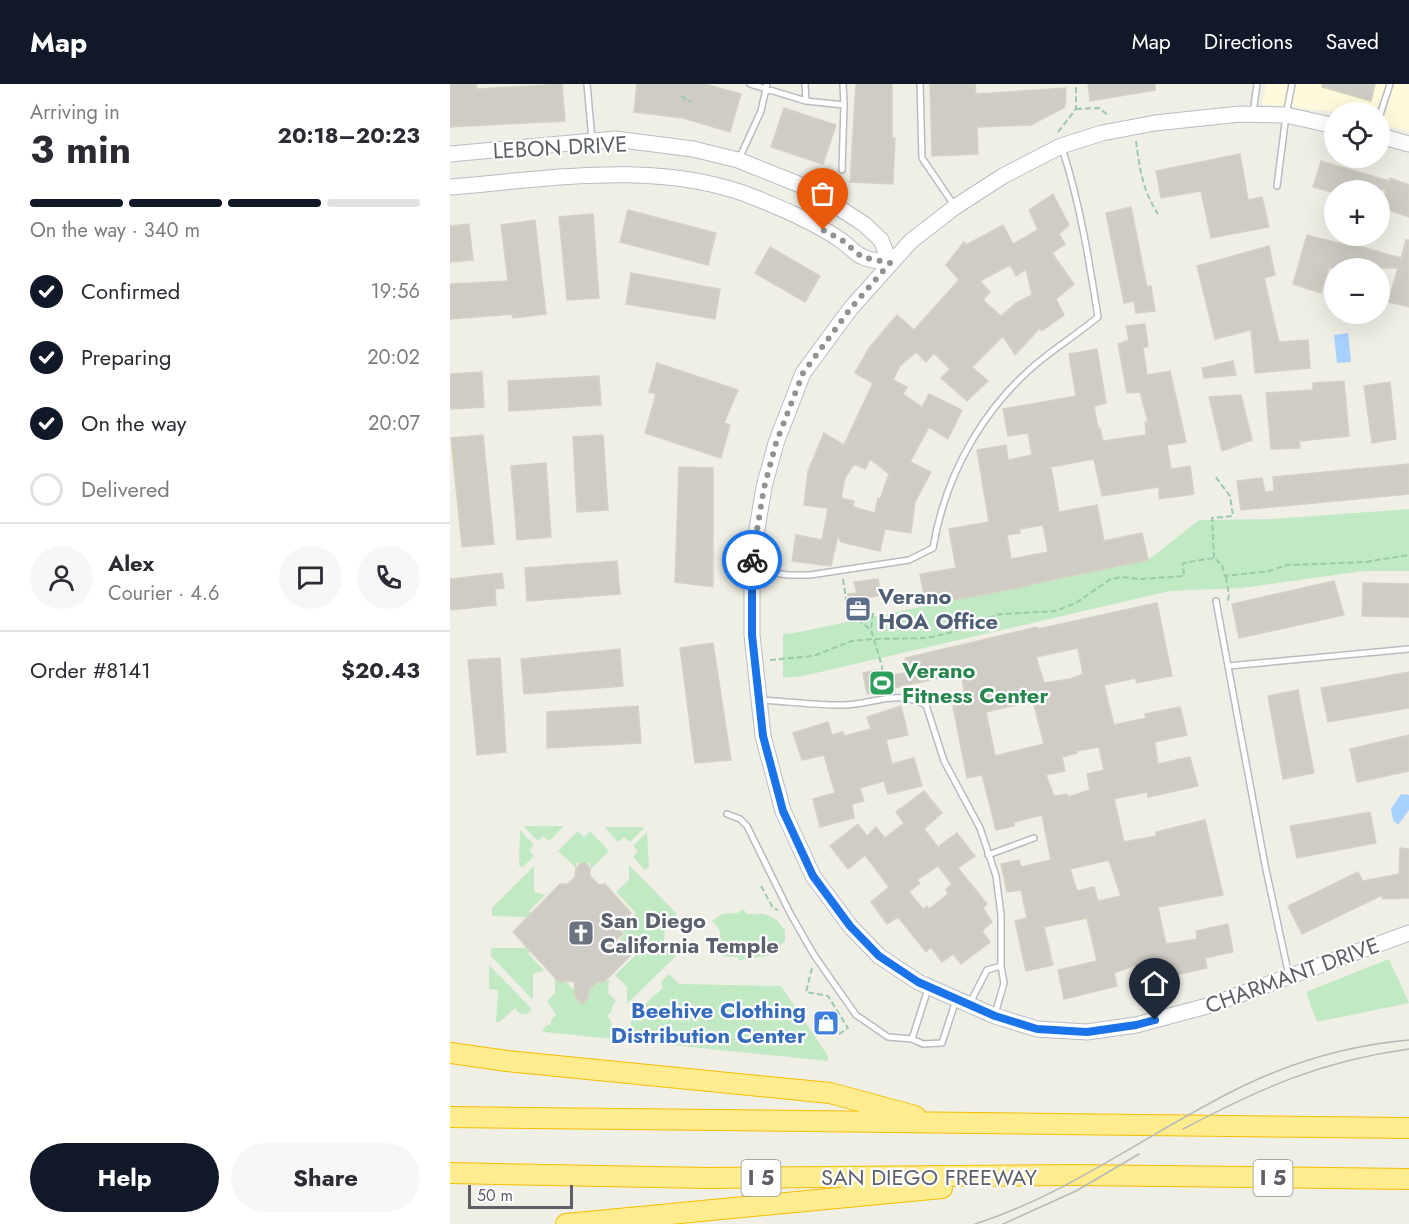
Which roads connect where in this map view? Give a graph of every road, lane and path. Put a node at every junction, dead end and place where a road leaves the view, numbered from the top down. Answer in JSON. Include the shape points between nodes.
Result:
{"nodes":[{"id":1,"x":587,"y":84,"type":"edge"},
{"id":2,"x":750,"y":84,"type":"edge"},
{"id":3,"x":805,"y":84,"type":"edge"},
{"id":4,"x":843,"y":84,"type":"edge"},
{"id":5,"x":920,"y":84,"type":"edge"},
{"id":6,"x":1076,"y":84,"type":"edge"},
{"id":7,"x":1257,"y":84,"type":"edge"},
{"id":8,"x":1292,"y":84,"type":"edge"},
{"id":9,"x":1390,"y":84,"type":"edge"},
{"id":10,"x":767,"y":87,"type":"edge"},
{"id":11,"x":681,"y":96,"type":"dead end"},
{"id":12,"x":806,"y":101,"type":"junction"},
{"id":13,"x":691,"y":102,"type":"dead end"},
{"id":14,"x":1384,"y":102,"type":"edge"},
{"id":15,"x":844,"y":105,"type":"junction"},
{"id":16,"x":1076,"y":109,"type":"junction"},
{"id":17,"x":1253,"y":114,"type":"junction"},
{"id":18,"x":1286,"y":115,"type":"junction"},
{"id":19,"x":1324,"y":124,"type":"edge"},
{"id":20,"x":1134,"y":127,"type":"junction"},
{"id":21,"x":1118,"y":130,"type":"junction"},
{"id":22,"x":1390,"y":139,"type":"edge"},
{"id":23,"x":593,"y":141,"type":"junction"},
{"id":24,"x":1409,"y":144,"type":"edge"},
{"id":25,"x":1061,"y":147,"type":"junction"},
{"id":26,"x":450,"y":154,"type":"edge"},
{"id":27,"x":1045,"y":155,"type":"junction"},
{"id":28,"x":738,"y":160,"type":"junction"},
{"id":29,"x":842,"y":170,"type":"dead end"},
{"id":30,"x":1277,"y":186,"type":"dead end"},
{"id":31,"x":450,"y":187,"type":"edge"},
{"id":32,"x":955,"y":207,"type":"junction"},
{"id":33,"x":1158,"y":214,"type":"dead end"},
{"id":34,"x":890,"y":263,"type":"junction"},
{"id":35,"x":1215,"y":476,"type":"dead end"},
{"id":36,"x":1409,"y":555,"type":"edge"},
{"id":37,"x":1214,"y":558,"type":"junction"},
{"id":38,"x":752,"y":570,"type":"junction"},
{"id":39,"x":842,"y":571,"type":"junction"},
{"id":40,"x":1216,"y":601,"type":"dead end"},
{"id":41,"x":873,"y":613,"type":"dead end"},
{"id":42,"x":871,"y":630,"type":"junction"},
{"id":43,"x":873,"y":639,"type":"junction"},
{"id":44,"x":1409,"y":649,"type":"edge"},
{"id":45,"x":755,"y":662,"type":"junction"},
{"id":46,"x":1228,"y":666,"type":"junction"},
{"id":47,"x":883,"y":677,"type":"dead end"},
{"id":48,"x":759,"y":700,"type":"junction"},
{"id":49,"x":727,"y":814,"type":"dead end"},
{"id":50,"x":1034,"y":838,"type":"dead end"},
{"id":51,"x":988,"y":855,"type":"junction"},
{"id":52,"x":1409,"y":933,"type":"edge"},
{"id":53,"x":1001,"y":966,"type":"junction"},
{"id":54,"x":1290,"y":977,"type":"junction"},
{"id":55,"x":929,"y":987,"type":"junction"},
{"id":56,"x":963,"y":1003,"type":"junction"},
{"id":57,"x":995,"y":1016,"type":"junction"},
{"id":58,"x":912,"y":1039,"type":"junction"},
{"id":59,"x":450,"y":1053,"type":"edge"},
{"id":60,"x":450,"y":1117,"type":"edge"},
{"id":61,"x":943,"y":1124,"type":"junction"},
{"id":62,"x":1409,"y":1128,"type":"edge"},
{"id":63,"x":450,"y":1173,"type":"edge"},
{"id":64,"x":1073,"y":1175,"type":"junction"},
{"id":65,"x":1409,"y":1179,"type":"edge"},
{"id":66,"x":566,"y":1224,"type":"edge"}],
"edges":[{"from":1,"to":23,"type":"lane"},
{"from":2,"to":10,"type":"lane"},
{"from":3,"to":12,"type":"lane"},
{"from":4,"to":15,"type":"lane"},
{"from":5,"to":32,"type":"lane","via":[[922,158]]},
{"from":6,"to":16,"type":"path"},
{"from":7,"to":17,"type":"lane"},
{"from":8,"to":18,"type":"lane"},
{"from":9,"to":14,"type":"lane"},
{"from":10,"to":12,"type":"lane"},
{"from":10,"to":28,"type":"lane","via":[[762,111]]},
{"from":11,"to":13,"type":"path"},
{"from":12,"to":15,"type":"lane"},
{"from":15,"to":29,"type":"lane"},
{"from":16,"to":21,"type":"path","via":[[1099,108],[1108,113]]},
{"from":16,"to":27,"type":"path","via":[[1060,127]]},
{"from":17,"to":18,"type":"street","name":"CHARMANT DRIVE"},
{"from":17,"to":20,"type":"street","name":"CHARMANT DRIVE"},
{"from":18,"to":19,"type":"street","name":"CHARMANT DRIVE"},
{"from":18,"to":30,"type":"lane"},
{"from":20,"to":21,"type":"street","name":"CHARMANT DRIVE"},
{"from":20,"to":33,"type":"path","via":[[1140,176]]},
{"from":21,"to":25,"type":"street","name":"CHARMANT DRIVE"},
{"from":22,"to":24,"type":"street"},
{"from":23,"to":26,"type":"street","name":"LEBON DRIVE"},
{"from":23,"to":28,"type":"street","name":"LEBON DRIVE","via":[[615,139]]},
{"from":25,"to":27,"type":"street","name":"CHARMANT DRIVE"},
{"from":25,"to":39,"type":"lane","via":[[1087,244],[1098,317],[1014,384],[992,410],[954,477],[933,548],[909,560]]},
{"from":27,"to":32,"type":"street","name":"CHARMANT DRIVE"},
{"from":28,"to":34,"type":"street","name":"LEBON DRIVE","via":[[808,188],[864,224],[881,240]]},
{"from":31,"to":34,"type":"street","name":"LEBON DRIVE","via":[[614,173],[683,179],[756,198],[842,240],[862,257]]},
{"from":32,"to":34,"type":"street","name":"CHARMANT DRIVE"},
{"from":34,"to":38,"type":"street","name":"CHARMANT DRIVE","via":[[803,373],[776,443],[764,488]]},
{"from":35,"to":37,"type":"path","via":[[1230,496],[1233,516],[1212,518]]},
{"from":36,"to":37,"type":"path","via":[[1365,562],[1287,565],[1225,576],[1222,565]]},
{"from":37,"to":43,"type":"path","via":[[1182,563],[1184,576],[1109,580],[1076,603],[1055,611],[1001,614],[927,639]]},
{"from":38,"to":39,"type":"lane","via":[[788,575]]},
{"from":38,"to":45,"type":"street","name":"CHARMANT DRIVE"},
{"from":39,"to":42,"type":"path","via":[[848,612]]},
{"from":40,"to":46,"type":"lane"},
{"from":41,"to":42,"type":"path"},
{"from":42,"to":43,"type":"path"},
{"from":43,"to":45,"type":"path","via":[[852,641],[813,656]]},
{"from":43,"to":47,"type":"path"},
{"from":44,"to":46,"type":"lane"},
{"from":45,"to":48,"type":"street","name":"CHARMANT DRIVE"},
{"from":46,"to":54,"type":"lane"},
{"from":48,"to":51,"type":"lane","via":[[840,705],[892,696],[912,698],[926,705],[944,761],[980,828]]},
{"from":48,"to":55,"type":"street","name":"CHARMANT DRIVE","via":[[763,736],[783,811],[813,876],[850,926],[879,956]]},
{"from":49,"to":58,"type":"lane","via":[[747,826],[790,913],[856,1015],[888,1037]]},
{"from":50,"to":51,"type":"lane"},
{"from":51,"to":53,"type":"lane","via":[[996,876],[1001,915]]},
{"from":52,"to":54,"type":"street","name":"CHARMANT DRIVE"},
{"from":53,"to":56,"type":"lane","via":[[987,970]]},
{"from":53,"to":57,"type":"lane","via":[[1004,983]]},
{"from":54,"to":57,"type":"street","name":"CHARMANT DRIVE","via":[[1211,1005],[1136,1025],[1087,1032],[1037,1029]]},
{"from":55,"to":56,"type":"street","name":"CHARMANT DRIVE"},
{"from":55,"to":58,"type":"lane"},
{"from":56,"to":57,"type":"street","name":"CHARMANT DRIVE"},
{"from":56,"to":58,"type":"lane","via":[[942,1044],[923,1044]]},
{"from":59,"to":61,"type":"highway","via":[[830,1093]]},
{"from":60,"to":61,"type":"highway","number":"I 5"},
{"from":61,"to":62,"type":"highway","number":"I 5"},
{"from":63,"to":64,"type":"highway","name":"SAN DIEGO FREEWAY","number":"I 5","via":[[707,1178]]},
{"from":64,"to":65,"type":"highway","name":"SAN DIEGO FREEWAY","number":"I 5"},
{"from":64,"to":66,"type":"highway"}]}
